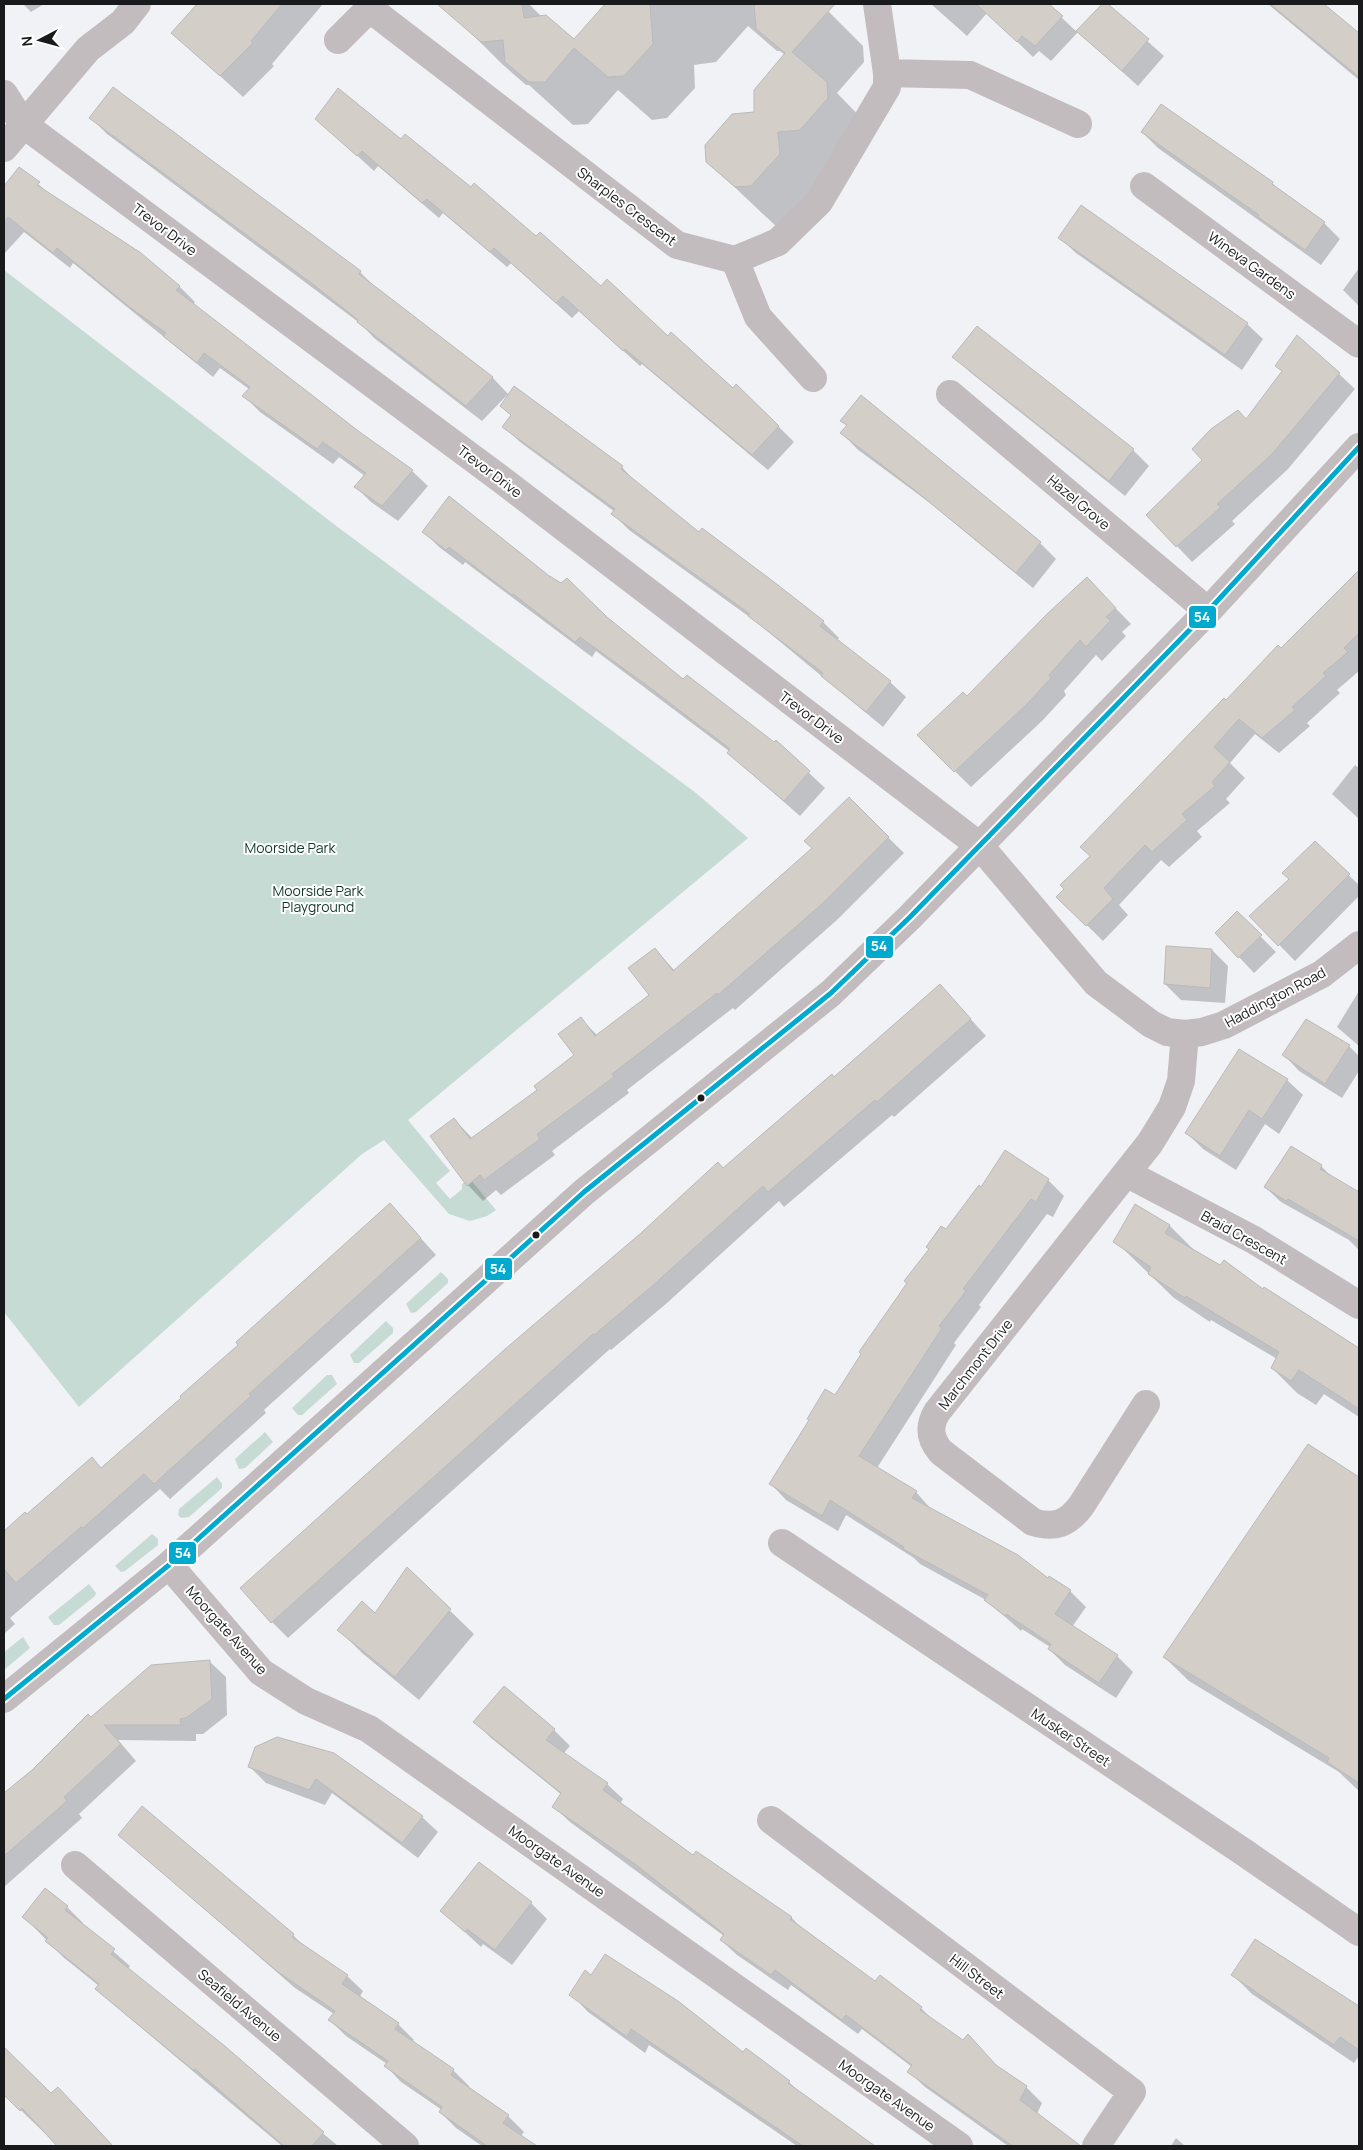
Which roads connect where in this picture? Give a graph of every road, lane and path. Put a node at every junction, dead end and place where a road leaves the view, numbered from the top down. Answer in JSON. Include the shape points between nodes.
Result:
{"nodes":[{"id":1,"x":137,"y":4,"type":"edge"},
{"id":2,"x":877,"y":4,"type":"edge"},
{"id":3,"x":372,"y":6,"type":"edge"},
{"id":4,"x":338,"y":40,"type":"dead end"},
{"id":5,"x":887,"y":73,"type":"junction"},
{"id":6,"x":4,"y":94,"type":"edge"},
{"id":7,"x":23,"y":124,"type":"junction"},
{"id":8,"x":1078,"y":124,"type":"dead end"},
{"id":9,"x":4,"y":148,"type":"edge"},
{"id":10,"x":1144,"y":186,"type":"dead end"},
{"id":11,"x":735,"y":260,"type":"junction"},
{"id":12,"x":1359,"y":344,"type":"edge"},
{"id":13,"x":813,"y":378,"type":"dead end"},
{"id":14,"x":950,"y":394,"type":"dead end"},
{"id":15,"x":1359,"y":447,"type":"edge"},
{"id":16,"x":1208,"y":611,"type":"junction"},
{"id":17,"x":980,"y":846,"type":"junction"},
{"id":18,"x":1359,"y":945,"type":"edge"},
{"id":19,"x":1185,"y":1034,"type":"junction"},
{"id":20,"x":1126,"y":1173,"type":"junction"},
{"id":21,"x":1359,"y":1305,"type":"edge"},
{"id":22,"x":1146,"y":1404,"type":"dead end"},
{"id":23,"x":782,"y":1543,"type":"dead end"},
{"id":24,"x":169,"y":1565,"type":"junction"},
{"id":25,"x":4,"y":1699,"type":"edge"},
{"id":26,"x":772,"y":1820,"type":"dead end"},
{"id":27,"x":75,"y":1865,"type":"dead end"},
{"id":28,"x":1359,"y":1932,"type":"edge"},
{"id":29,"x":405,"y":2146,"type":"edge"},
{"id":30,"x":959,"y":2146,"type":"edge"},
{"id":31,"x":1096,"y":2146,"type":"edge"}],
"edges":[{"from":1,"to":7,"type":"street","via":[[123,22],[88,49]]},
{"from":2,"to":5,"type":"street"},
{"from":3,"to":4,"type":"street"},
{"from":3,"to":11,"type":"street","name":"Sharples Crescent","via":[[677,245]]},
{"from":5,"to":8,"type":"street","via":[[970,74]]},
{"from":5,"to":11,"type":"street","via":[[887,87],[819,202],[778,242]]},
{"from":6,"to":7,"type":"street","name":"Trevor Drive"},
{"from":7,"to":9,"type":"street"},
{"from":7,"to":17,"type":"street","name":"Trevor Drive","via":[[502,480]]},
{"from":10,"to":12,"type":"street","name":"Wineva Gardens"},
{"from":11,"to":13,"type":"street","via":[[758,317]]},
{"from":14,"to":16,"type":"street","name":"Hazel Grove"},
{"from":15,"to":16,"type":"street"},
{"from":16,"to":17,"type":"street"},
{"from":17,"to":19,"type":"street","name":"Trevor Drive","via":[[1096,983],[1151,1024],[1167,1032]]},
{"from":17,"to":24,"type":"street","via":[[831,993],[584,1192]]},
{"from":18,"to":19,"type":"street","name":"Haddington Road","via":[[1322,974],[1224,1025]]},
{"from":19,"to":20,"type":"street","name":"Marchmont Drive","via":[[1181,1082],[1172,1107],[1150,1143]]},
{"from":20,"to":21,"type":"street","name":"Braid Crescent","via":[[1254,1240]]},
{"from":20,"to":22,"type":"street","name":"Marchmont Drive","via":[[937,1412],[931,1421],[932,1442],[1033,1522],[1057,1526],[1072,1518],[1081,1506]]},
{"from":23,"to":28,"type":"street","name":"Musker Street"},
{"from":24,"to":25,"type":"street"},
{"from":24,"to":30,"type":"street","name":"Moorgate Avenue","via":[[261,1672],[306,1701],[369,1729]]},
{"from":26,"to":31,"type":"street","name":"Hill Street","via":[[1132,2092]]},
{"from":27,"to":29,"type":"street","name":"Seafield Avenue"}]}
